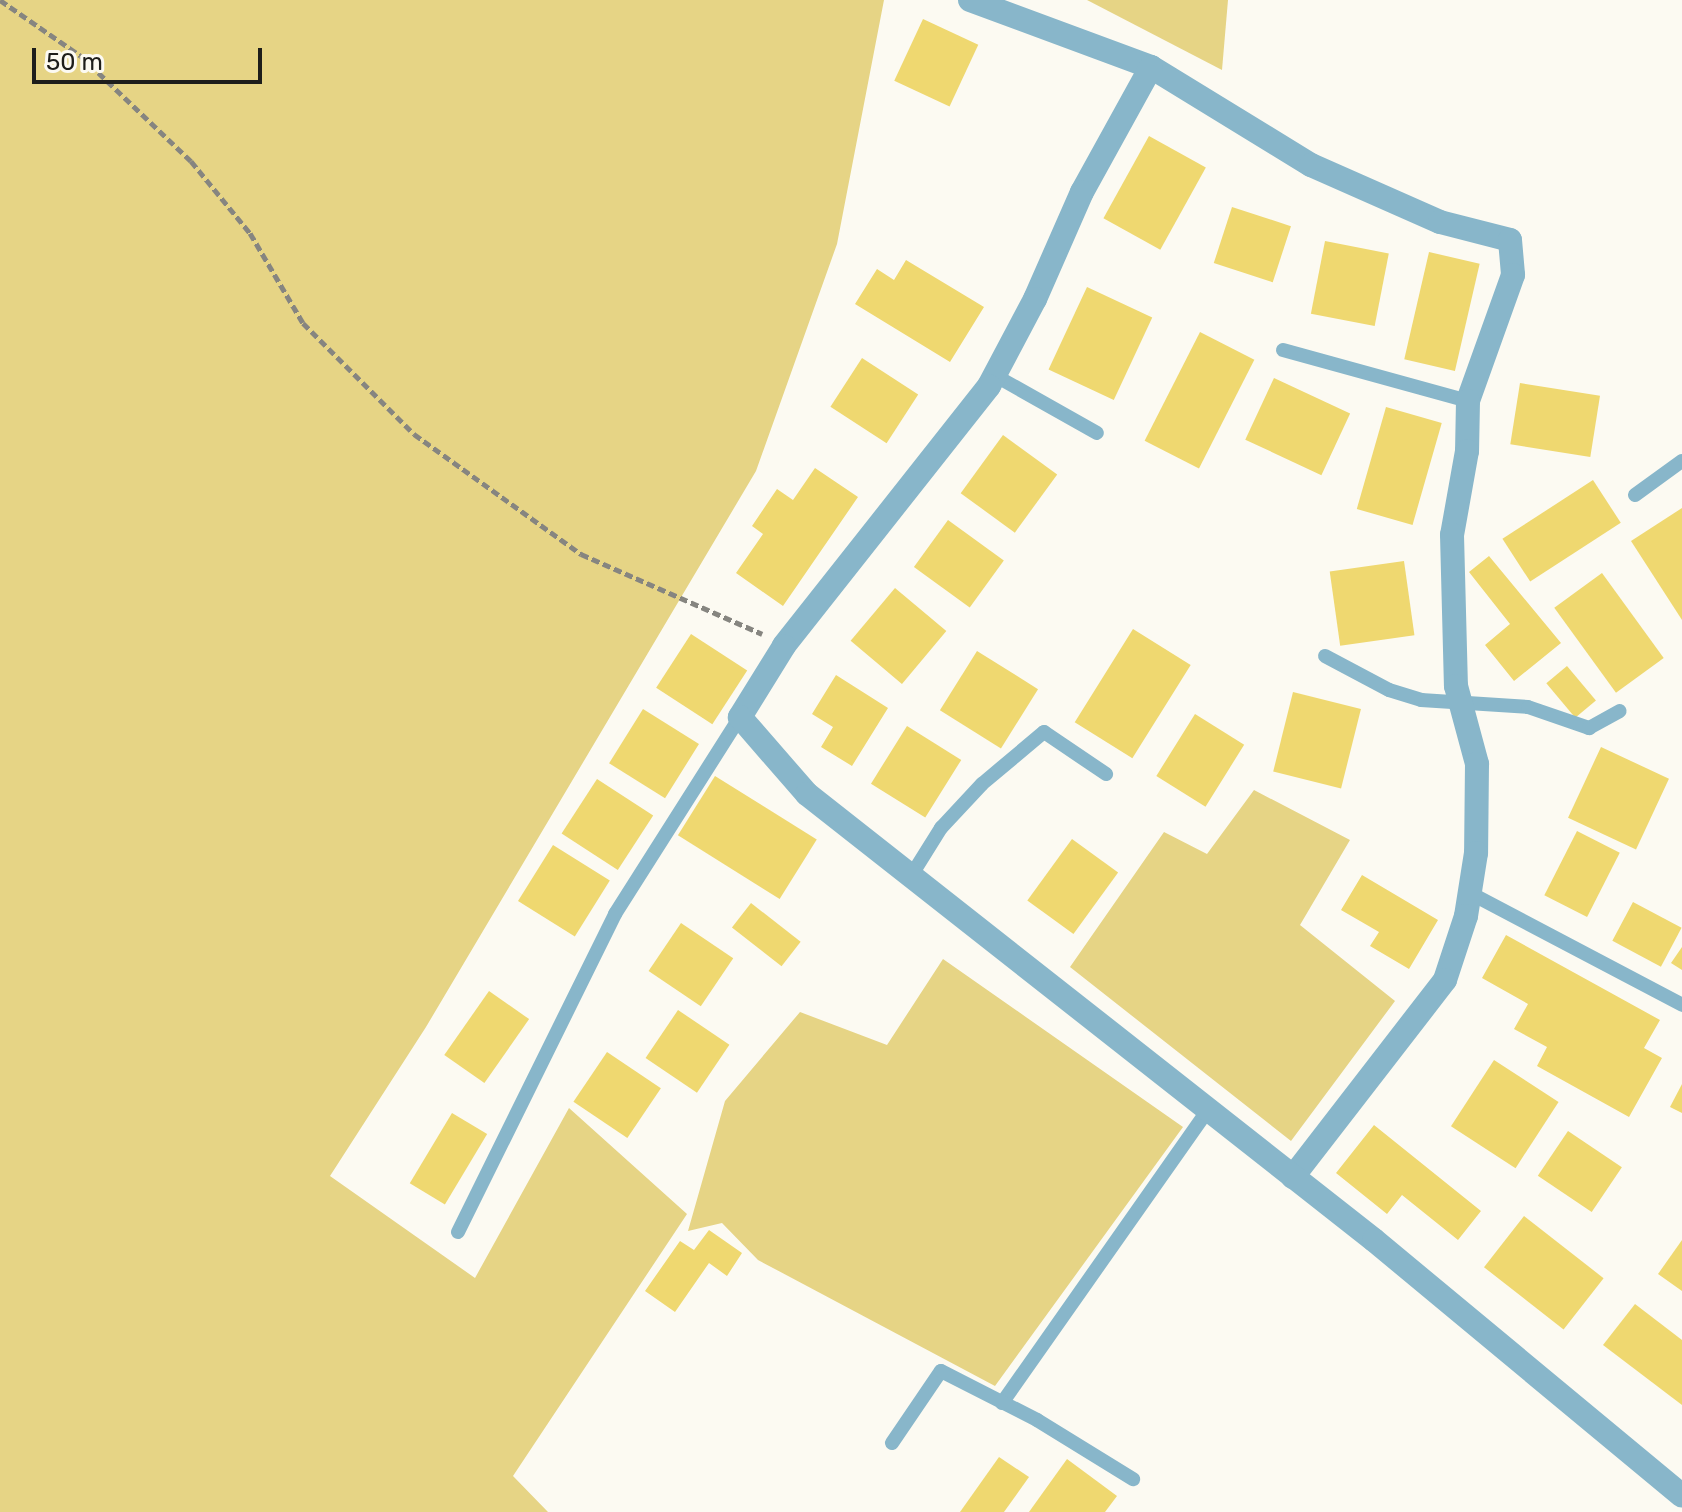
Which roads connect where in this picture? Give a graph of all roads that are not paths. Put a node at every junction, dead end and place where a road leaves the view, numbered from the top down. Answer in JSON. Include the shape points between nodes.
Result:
{"nodes":[{"id":1,"x":970,"y":0,"type":"edge"},
{"id":2,"x":1151,"y":67,"type":"junction"},
{"id":3,"x":1283,"y":350,"type":"dead end"},
{"id":4,"x":994,"y":375,"type":"junction"},
{"id":5,"x":1468,"y":401,"type":"junction"},
{"id":6,"x":1097,"y":433,"type":"dead end"},
{"id":7,"x":1682,"y":461,"type":"edge"},
{"id":8,"x":1635,"y":495,"type":"dead end"},
{"id":9,"x":1325,"y":656,"type":"dead end"},
{"id":10,"x":1461,"y":704,"type":"junction"},
{"id":11,"x":1620,"y":711,"type":"dead end"},
{"id":12,"x":740,"y":717,"type":"junction"},
{"id":13,"x":1106,"y":774,"type":"dead end"},
{"id":14,"x":911,"y":876,"type":"junction"},
{"id":15,"x":1470,"y":893,"type":"junction"},
{"id":16,"x":1682,"y":1005,"type":"edge"},
{"id":17,"x":1208,"y":1110,"type":"junction"},
{"id":18,"x":1293,"y":1177,"type":"junction"},
{"id":19,"x":458,"y":1232,"type":"dead end"},
{"id":20,"x":1002,"y":1403,"type":"junction"},
{"id":21,"x":892,"y":1443,"type":"dead end"},
{"id":22,"x":1133,"y":1479,"type":"dead end"},
{"id":23,"x":1682,"y":1496,"type":"edge"}],
"edges":[{"from":1,"to":2,"type":"street"},
{"from":2,"to":4,"type":"street","via":[[1082,192],[1035,299]]},
{"from":2,"to":5,"type":"street","via":[[1311,165],[1440,222],[1510,240],[1513,275]]},
{"from":3,"to":5,"type":"lane"},
{"from":4,"to":6,"type":"lane"},
{"from":4,"to":12,"type":"street","via":[[784,646]]},
{"from":5,"to":10,"type":"street","via":[[1467,451],[1452,535],[1451,604]]},
{"from":7,"to":8,"type":"lane"},
{"from":9,"to":10,"type":"lane","via":[[1389,690]]},
{"from":10,"to":11,"type":"lane","via":[[1528,707],[1589,728]]},
{"from":10,"to":15,"type":"street","via":[[1477,764]]},
{"from":12,"to":14,"type":"street","via":[[807,794]]},
{"from":12,"to":19,"type":"lane","via":[[615,914]]},
{"from":13,"to":14,"type":"lane","via":[[1044,732],[982,784],[941,828]]},
{"from":14,"to":17,"type":"street"},
{"from":15,"to":16,"type":"lane"},
{"from":15,"to":18,"type":"street","via":[[1445,980]]},
{"from":17,"to":18,"type":"street"},
{"from":17,"to":20,"type":"lane"},
{"from":18,"to":23,"type":"street"},
{"from":20,"to":21,"type":"lane","via":[[941,1371]]},
{"from":20,"to":22,"type":"lane"}]}
